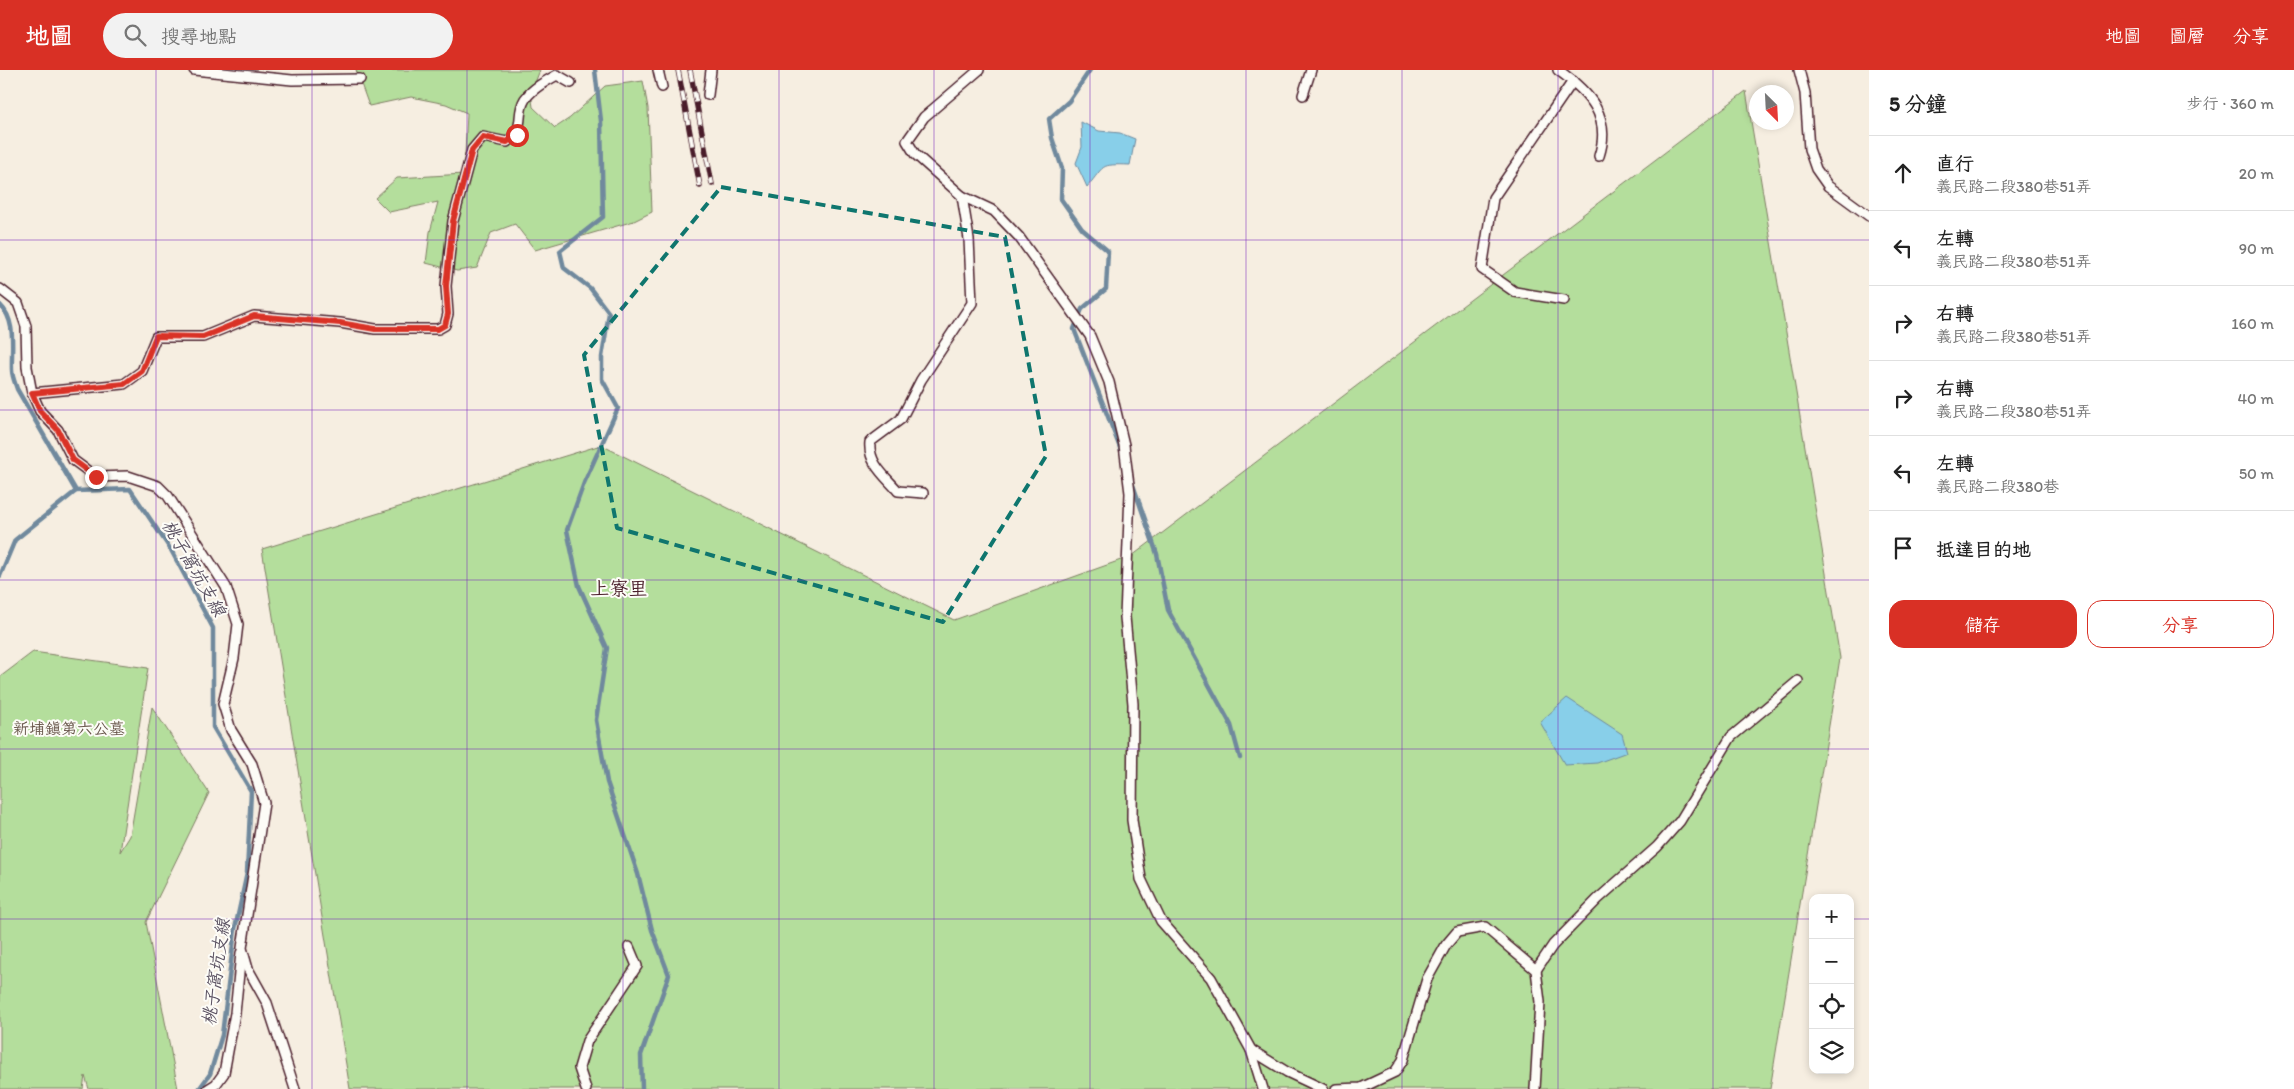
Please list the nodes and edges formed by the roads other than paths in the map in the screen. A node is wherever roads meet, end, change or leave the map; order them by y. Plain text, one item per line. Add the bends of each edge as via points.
1 (194, 70) edge
2 (658, 70) edge
3 (711, 70) edge
4 (979, 70) edge
5 (1310, 70) edge
6 (1558, 70) edge
7 (1799, 70) edge
8 (360, 79) dead end
9 (1573, 81) junction
10 (571, 83) dead end
11 (662, 87) dead end
12 (708, 95) dead end
13 (1303, 95) dead end
14 (1599, 156) dead end
15 (962, 196) junction
16 (1869, 216) edge
17 (0, 289) edge
18 (1564, 300) dead end
19 (32, 393) junction
20 (923, 493) dead end
21 (1798, 681) dead end
22 (629, 947) dead end
23 (242, 948) junction
24 (1536, 970) junction
25 (1251, 1050) junction
26 (208, 1089) edge
27 (295, 1089) edge
28 (586, 1089) edge
29 (1263, 1089) edge
30 (1323, 1089) edge
31 (1336, 1089) edge
32 (1535, 1089) edge

1 - 8 lane via 292,80
2 - 11 lane
3 - 12 lane
4 - 15 lane via 924,117 907,141 914,154
5 - 13 lane
6 - 9 lane
7 - 16 lane via 1805,93 1809,149 1816,170 1828,186
9 - 14 lane via 1600,113 1604,142
9 - 18 lane via 1493,198 1482,269 1515,292
10 - 19 lane via 557,75 542,83 525,100 517,135 507,142 483,137 472,150 453,221 445,325 438,329 375,329 254,316 203,337 156,336 142,371 124,384
15 - 20 lane via 972,303 921,380 901,419 870,442 872,462 898,490
15 - 25 lane via 994,211 1019,237 1090,336 1109,382 1124,446 1130,493 1125,618 1133,704 1132,820 1141,879 1161,921 1211,978
17 - 19 lane via 18,303 26,326 26,366
19 - 23 lane via 40,411 58,430 73,460 96,477 128,476 158,486 168,496 226,586 238,624 223,704 231,730 252,764 264,803
21 - 24 lane via 1731,737 1680,821 1657,847 1553,945
22 - 28 lane via 637,966 587,1041 579,1068
23 - 26 lane via 224,1073
23 - 27 lane via 248,969 267,1003
24 - 31 lane via 1484,927 1457,932 1427,979 1403,1060 1395,1072 1361,1088
24 - 32 lane via 1540,1002
25 - 29 lane
25 - 30 lane

